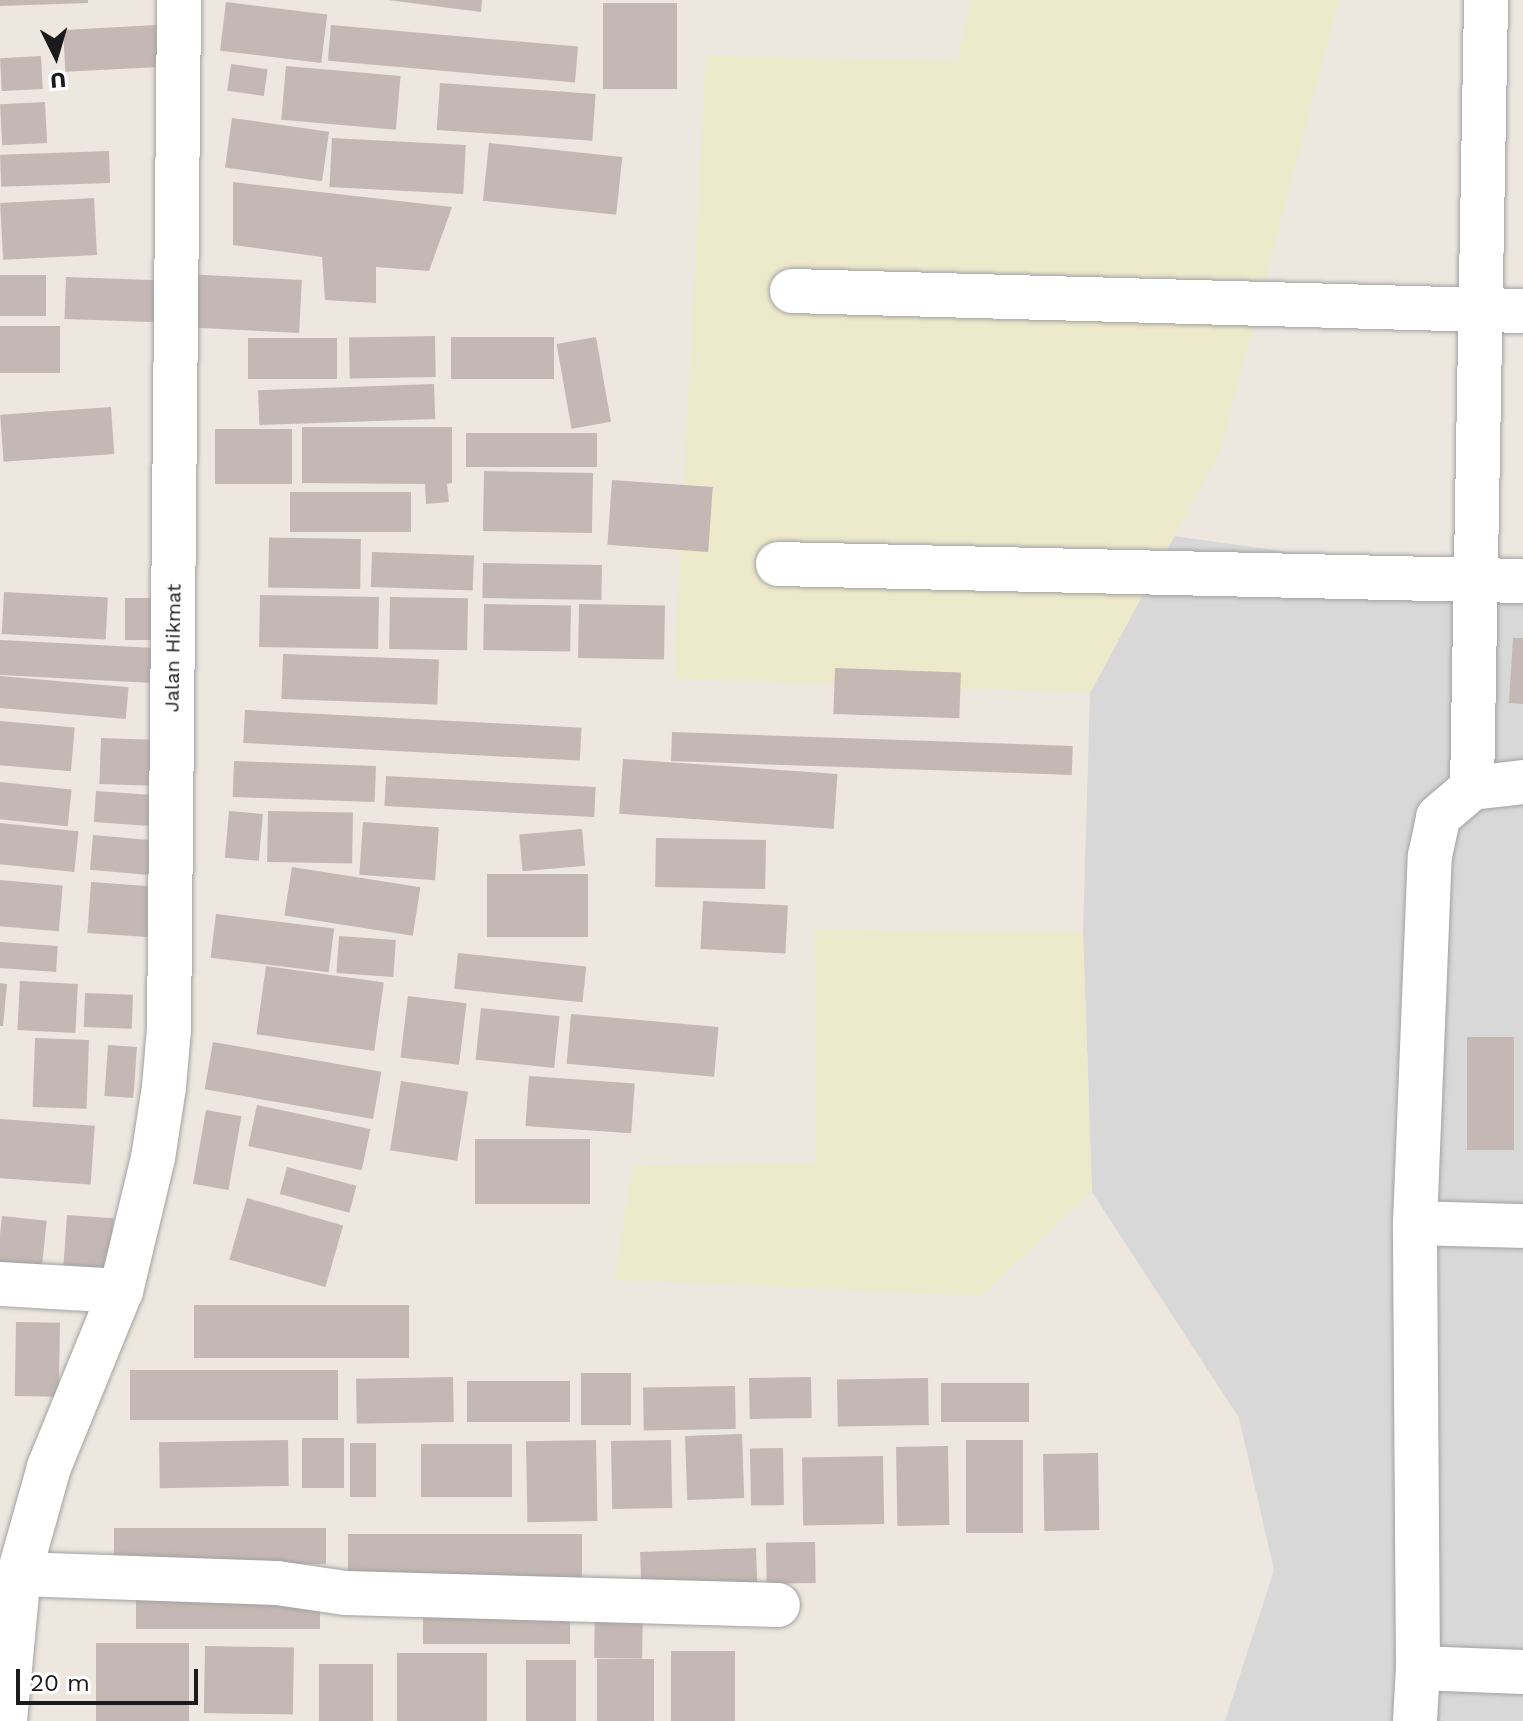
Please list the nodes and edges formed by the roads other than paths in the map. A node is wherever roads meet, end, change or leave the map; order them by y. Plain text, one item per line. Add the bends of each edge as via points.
1 (179, 0) edge
2 (1486, 0) edge
3 (792, 291) dead end
4 (1480, 310) junction
5 (1523, 311) edge
6 (778, 564) dead end
7 (1476, 581) junction
8 (1523, 581) edge
9 (1523, 782) edge
10 (1472, 788) junction
11 (1415, 1223) junction
12 (1523, 1226) edge
13 (0, 1284) edge
14 (121, 1291) junction
15 (19, 1574) junction
16 (778, 1605) dead end
17 (1418, 1668) junction
18 (1523, 1672) edge
19 (5, 1721) edge
20 (1415, 1721) edge

1 - 14 street, Jalan Hikmat via 169,1029 153,1158
2 - 4 street
3 - 4 street
4 - 5 street
4 - 7 street
6 - 7 street
7 - 8 street
7 - 10 street
9 - 10 street
10 - 11 street via 1438,817 1430,856
11 - 12 street
11 - 17 street
13 - 14 street
14 - 15 street, Jalan Hikmat via 49,1467
15 - 16 street via 277,1583 345,1593
15 - 19 street, Jalan Hikmat
17 - 18 street
17 - 20 street

